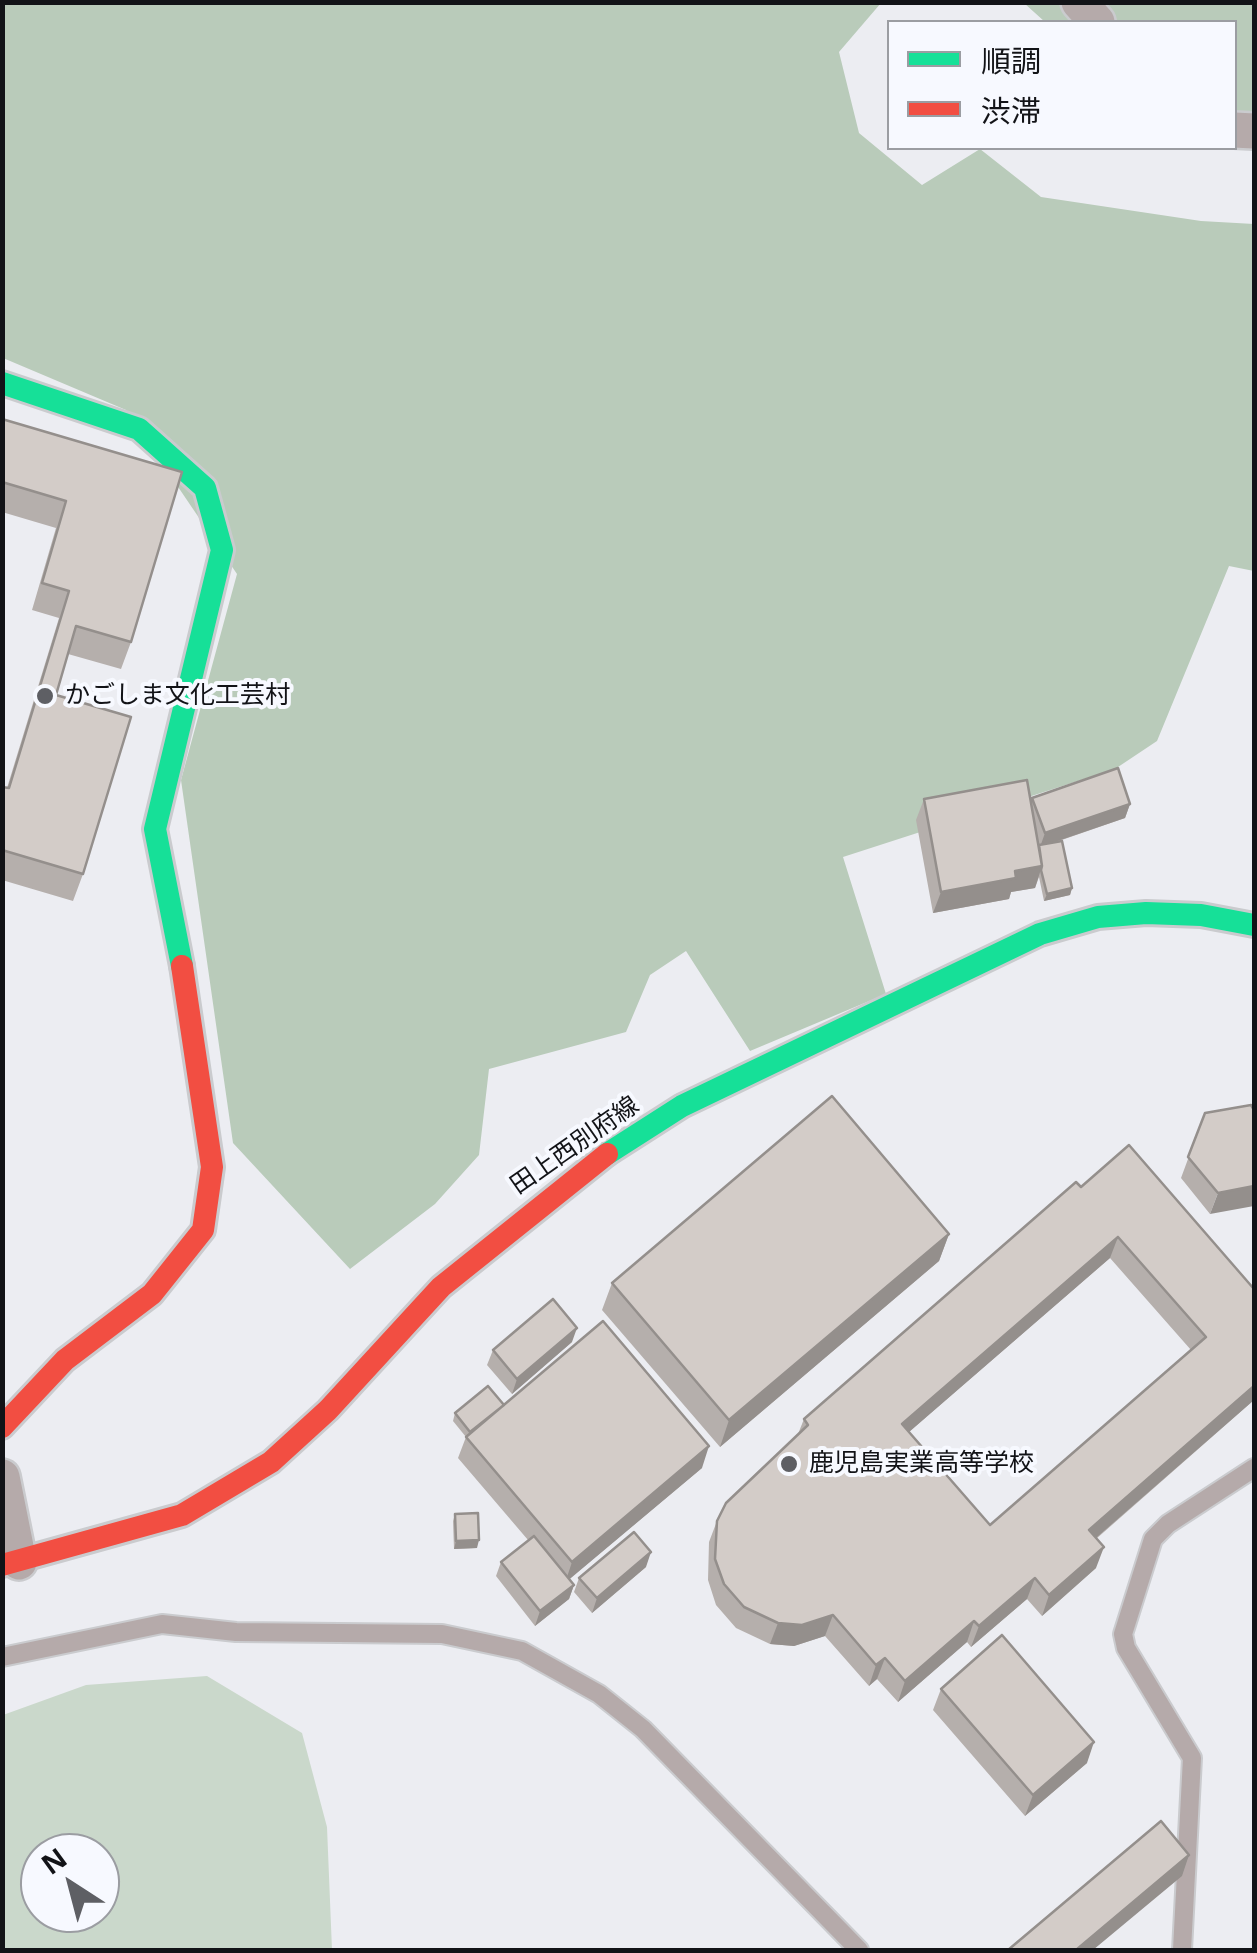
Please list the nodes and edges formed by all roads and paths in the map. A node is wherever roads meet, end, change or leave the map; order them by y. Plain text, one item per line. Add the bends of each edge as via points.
1 (2, 382) edge
2 (1254, 925) edge
3 (2, 1427) edge
4 (1254, 1468) edge
5 (2, 1477) edge
6 (11, 1564) edge
7 (2, 1657) edge
8 (859, 1950) edge
9 (1182, 1950) edge

1 - 3 street via 138,429 204,488 222,550 154,830 189,999 212,1168 203,1230 152,1294 64,1360
2 - 6 street, 田上西別府線 via 1146,912 1040,934 682,1106 589,1165 441,1287 328,1410 270,1462 182,1515
4 - 9 lane via 1153,1539 1123,1634 1192,1758
5 - 6 street
7 - 8 lane via 162,1624 236,1632 442,1634 522,1652 599,1694 643,1729

